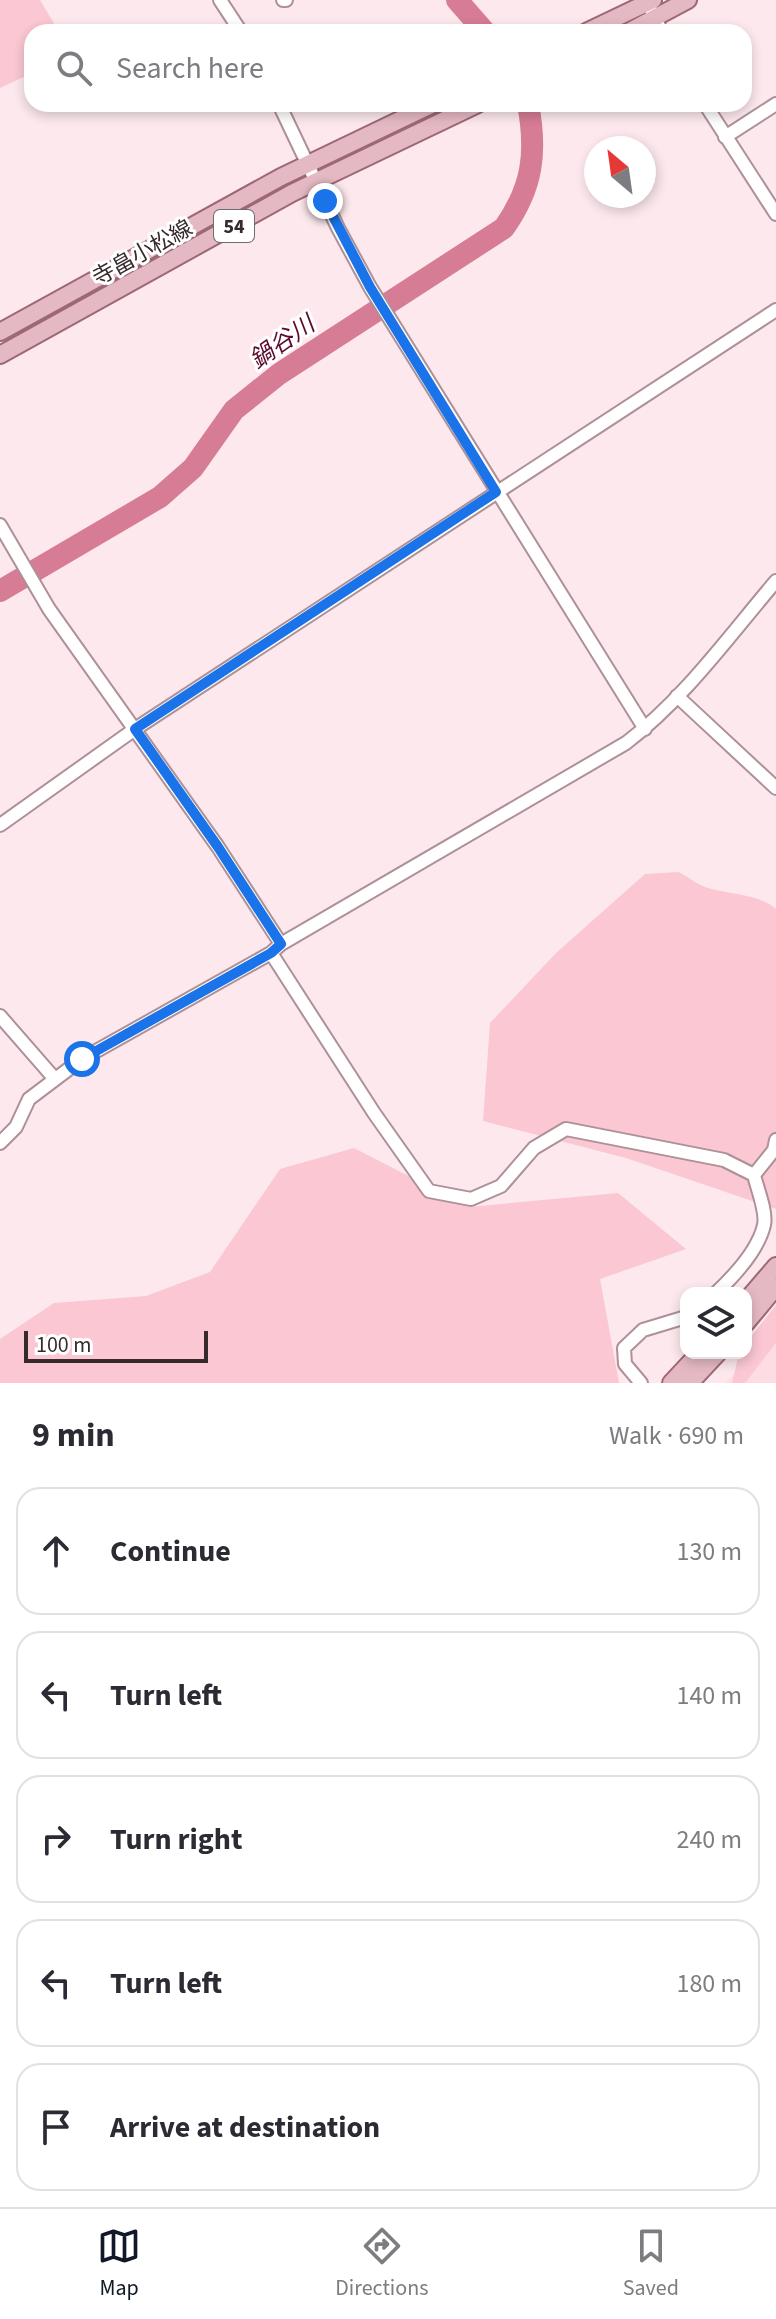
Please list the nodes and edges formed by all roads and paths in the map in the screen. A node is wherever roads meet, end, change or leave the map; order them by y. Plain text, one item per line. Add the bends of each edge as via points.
1 (220, 0) edge
2 (688, 0) edge
3 (650, 1) edge
4 (236, 24) edge
5 (603, 24) edge
6 (659, 24) edge
7 (660, 24) edge
8 (776, 104) edge
9 (283, 112) edge
10 (416, 112) edge
11 (461, 112) edge
12 (710, 112) edge
13 (725, 137) junction
14 (307, 164) junction
15 (316, 182) junction
16 (776, 214) edge
17 (776, 310) edge
18 (0, 332) edge
19 (0, 355) edge
20 (496, 492) junction
21 (0, 525) edge
22 (776, 581) edge
23 (677, 696) junction
24 (135, 729) junction
25 (645, 729) junction
26 (776, 788) edge
27 (0, 825) edge
28 (276, 948) junction
29 (0, 1016) edge
30 (54, 1078) junction
31 (776, 1140) edge
32 (0, 1143) edge
33 (754, 1175) junction
34 (776, 1266) edge
35 (722, 1287) edge
36 (776, 1287) edge
37 (752, 1294) edge
38 (752, 1316) edge
39 (680, 1319) edge
40 (693, 1359) edge
41 (712, 1359) edge
42 (641, 1383) edge
43 (671, 1383) edge
44 (690, 1383) edge

1 - 4 street
2 - 7 main road
3 - 5 main road
3 - 6 street
8 - 13 street
9 - 14 street
10 - 14 main road, 寺畠小松線 / 54
11 - 15 main road, 寺畠小松線 / 54
12 - 13 street
13 - 16 street
14 - 15 street
14 - 18 main road, 寺畠小松線 / 54
15 - 19 main road, 寺畠小松線 / 54
15 - 20 street via 370,287
17 - 20 street
20 - 24 street
20 - 25 street
21 - 24 street via 49,609
22 - 23 street
23 - 25 street
23 - 26 street
24 - 27 street
24 - 28 street via 218,847
25 - 28 street
28 - 30 street
28 - 33 street via 374,1113 429,1191 471,1199 491,1191 534,1148 566,1129 724,1160
29 - 30 street
30 - 32 street via 29,1099 16,1127
31 - 33 street
33 - 35 street via 765,1223 752,1251
34 - 37 main road
36 - 38 main road
39 - 42 street via 643,1330 624,1348 625,1364
40 - 43 main road
41 - 44 main road

